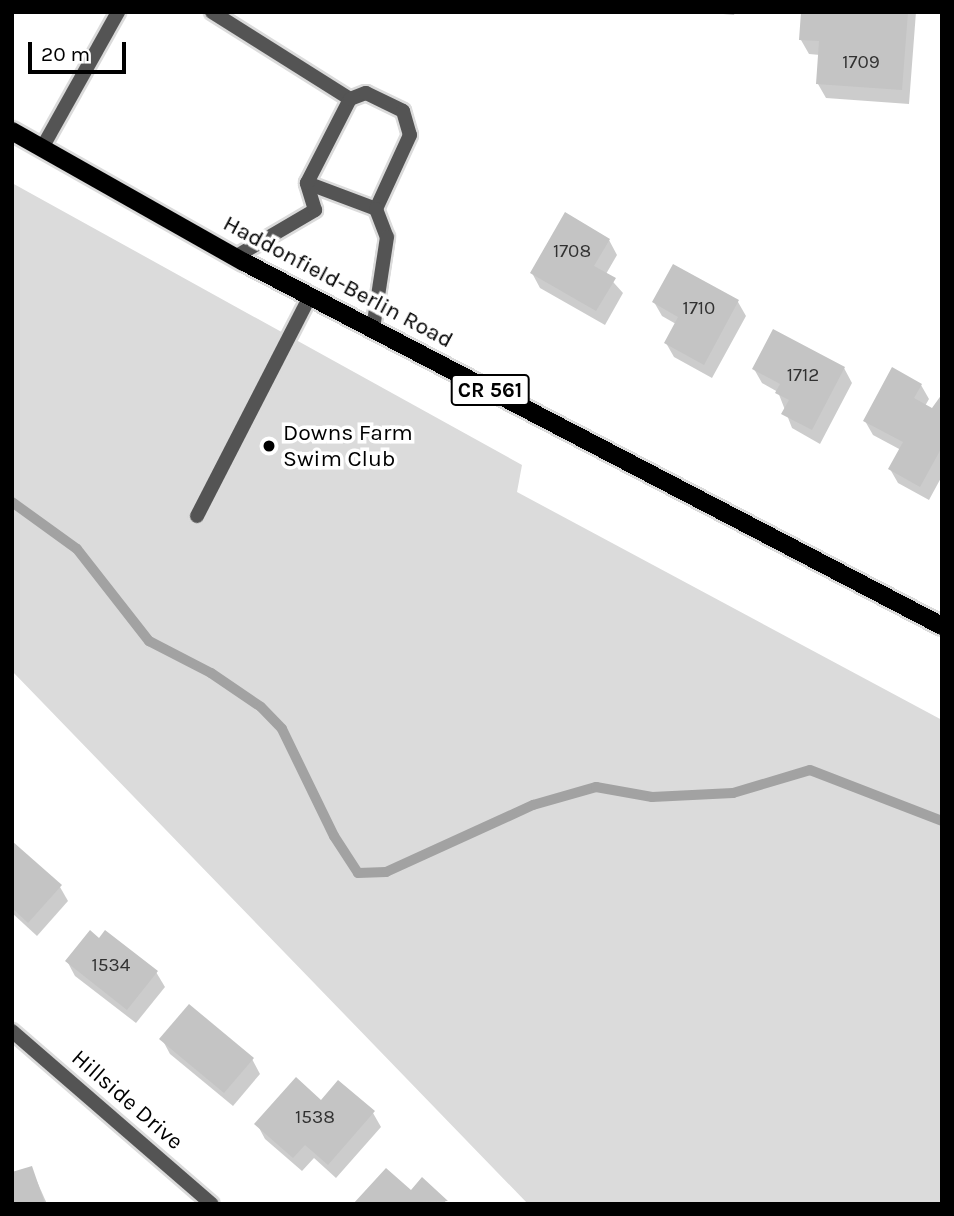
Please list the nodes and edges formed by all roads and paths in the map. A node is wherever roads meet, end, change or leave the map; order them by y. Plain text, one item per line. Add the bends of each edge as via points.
1 (118, 12) edge
2 (212, 12) edge
3 (350, 99) junction
4 (12, 131) edge
5 (42, 148) junction
6 (307, 183) junction
7 (376, 209) junction
8 (235, 257) junction
9 (310, 296) junction
10 (373, 329) junction
11 (197, 516) dead end
12 (942, 625) edge
13 (12, 1031) edge
14 (208, 1203) edge

1 - 5 street
2 - 3 street
3 - 6 street
3 - 7 street via 366,93 403,111 410,135
4 - 5 main road, Haddonfield-Berlin Road / CR 561
5 - 8 main road, Haddonfield-Berlin Road / CR 561
6 - 7 street
6 - 8 street via 315,210
7 - 10 street via 387,237
8 - 9 main road, Haddonfield-Berlin Road / CR 561
9 - 10 main road, Haddonfield-Berlin Road / CR 561
9 - 11 street
10 - 12 main road, Haddonfield-Berlin Road / CR 561
13 - 14 street, Hillside Drive

